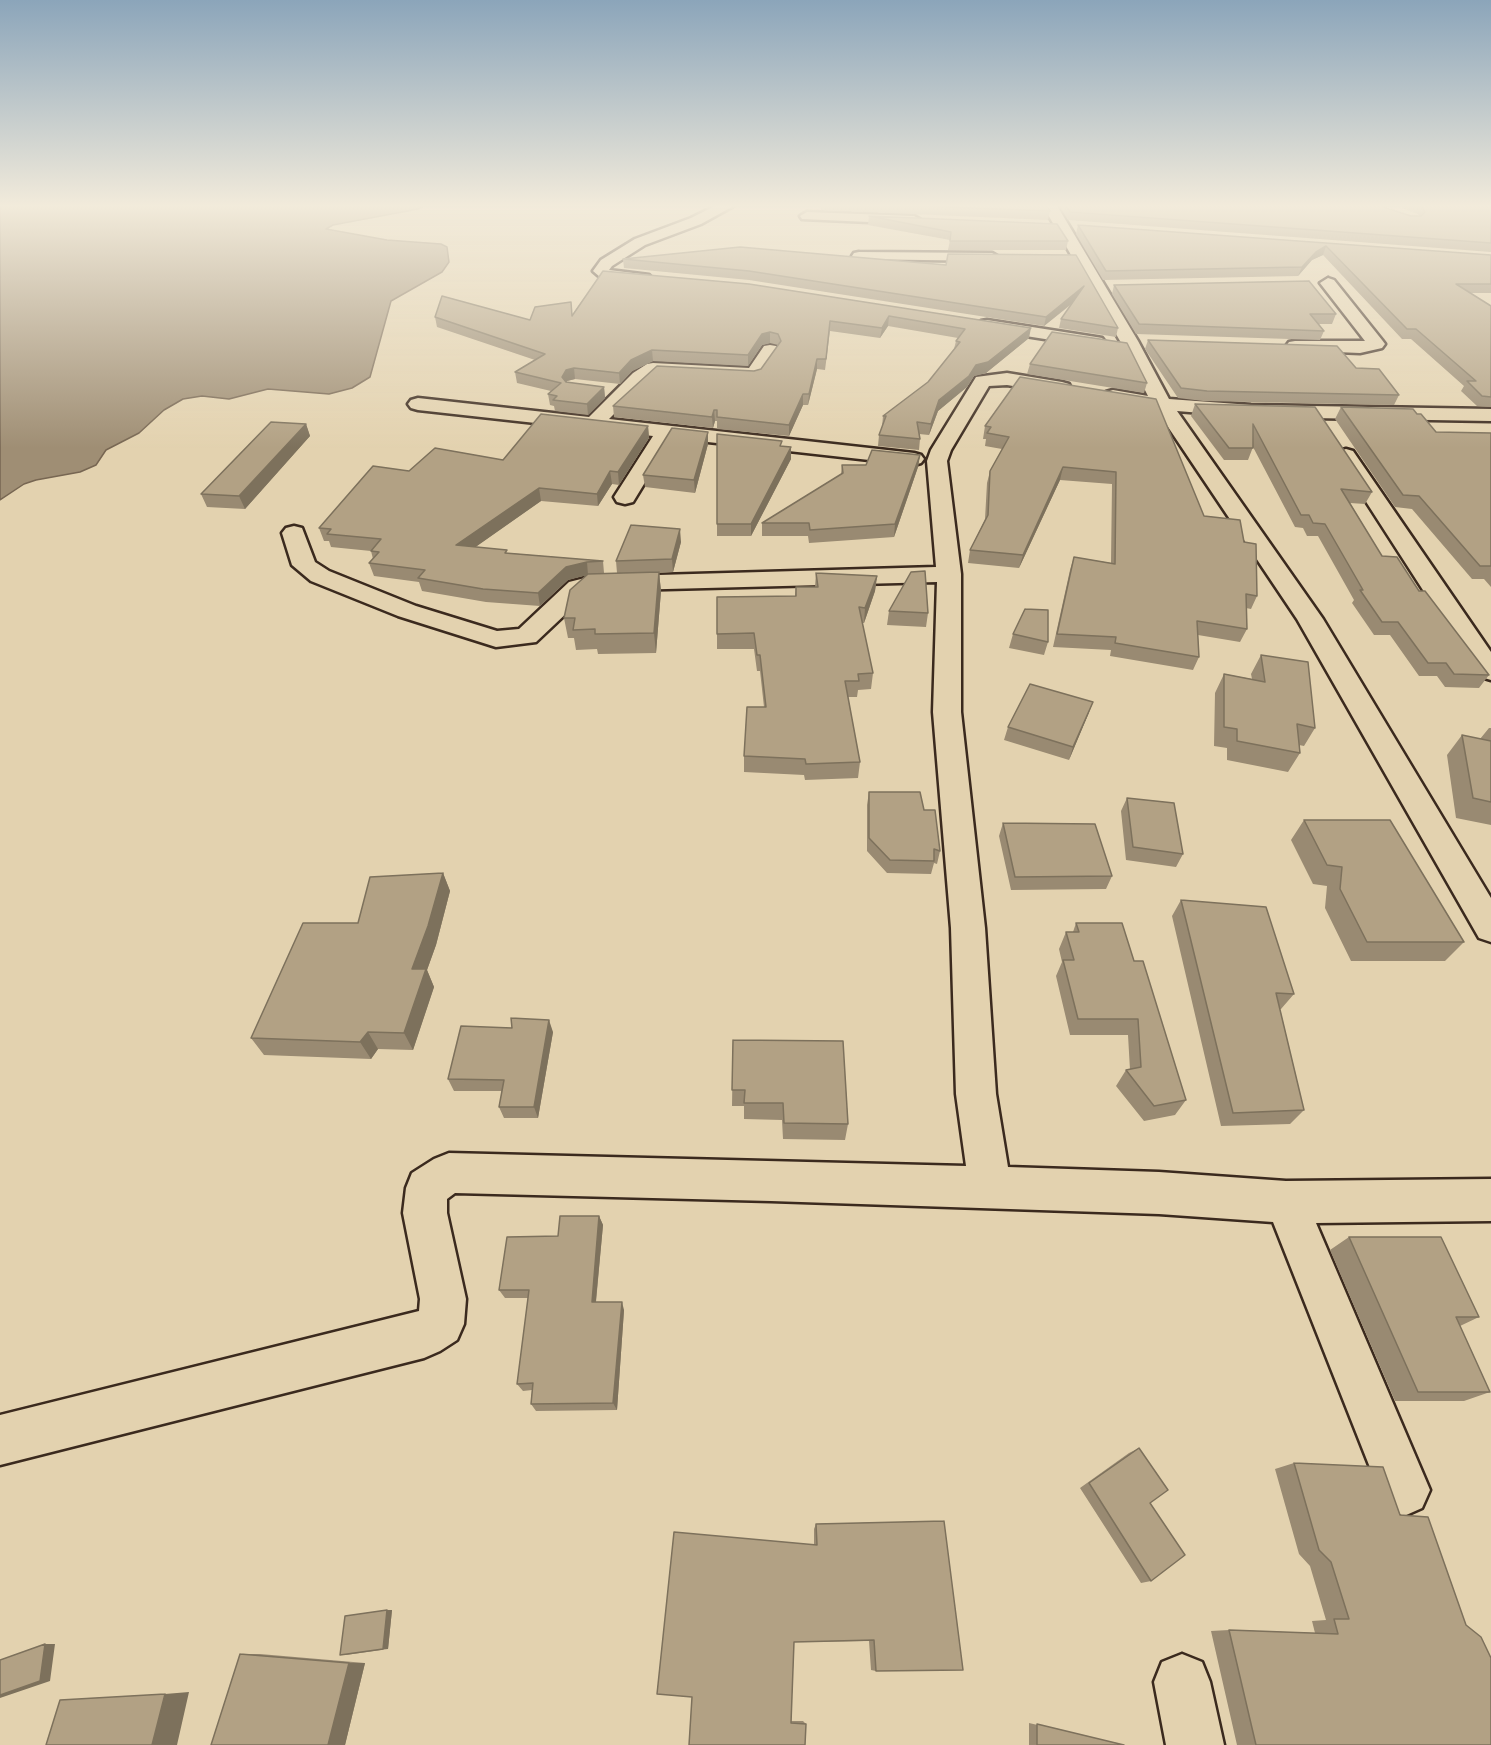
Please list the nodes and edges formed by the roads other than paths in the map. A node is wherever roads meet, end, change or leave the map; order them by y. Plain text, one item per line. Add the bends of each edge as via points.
1 (1108, 285) edge
2 (1325, 285) edge
3 (975, 323) edge
4 (1138, 343) junction
5 (1273, 346) edge
6 (770, 350) dead end
7 (606, 390) dead end
8 (626, 392) junction
9 (418, 404) dead end
10 (1162, 404) junction
11 (1318, 413) junction
12 (1491, 416) edge
13 (595, 422) junction
14 (667, 430) junction
15 (937, 461) junction
16 (625, 496) dead end
17 (294, 533) dead end
18 (949, 574) junction
19 (1491, 671) edge
20 (1491, 928) edge
21 (990, 1189) junction
22 (1491, 1200) edge
23 (1286, 1202) junction
24 (0, 1440) edge
25 (1404, 1490) dead end
26 (1182, 1682) dead end
27 (1195, 1745) edge

1 - 4 street
2 - 5 street via 1376,342 1375,346
3 - 4 street
4 - 10 street
6 - 8 street via 754,374 653,369
7 - 8 street
8 - 13 street
9 - 13 street
10 - 11 street
10 - 15 street via 1007,378 986,380
10 - 20 street via 1310,619
11 - 12 street
11 - 19 street
13 - 14 street
14 - 15 street
14 - 16 street
15 - 18 street
17 - 18 street via 304,565 320,576 407,611 496,639 527,636 578,587 589,584
18 - 21 street via 947,712 968,928 976,1094
21 - 23 street via 1159,1193
21 - 24 street via 449,1173 427,1188 425,1213 443,1299 441,1324 424,1335
22 - 23 street
23 - 25 street
26 - 27 street

